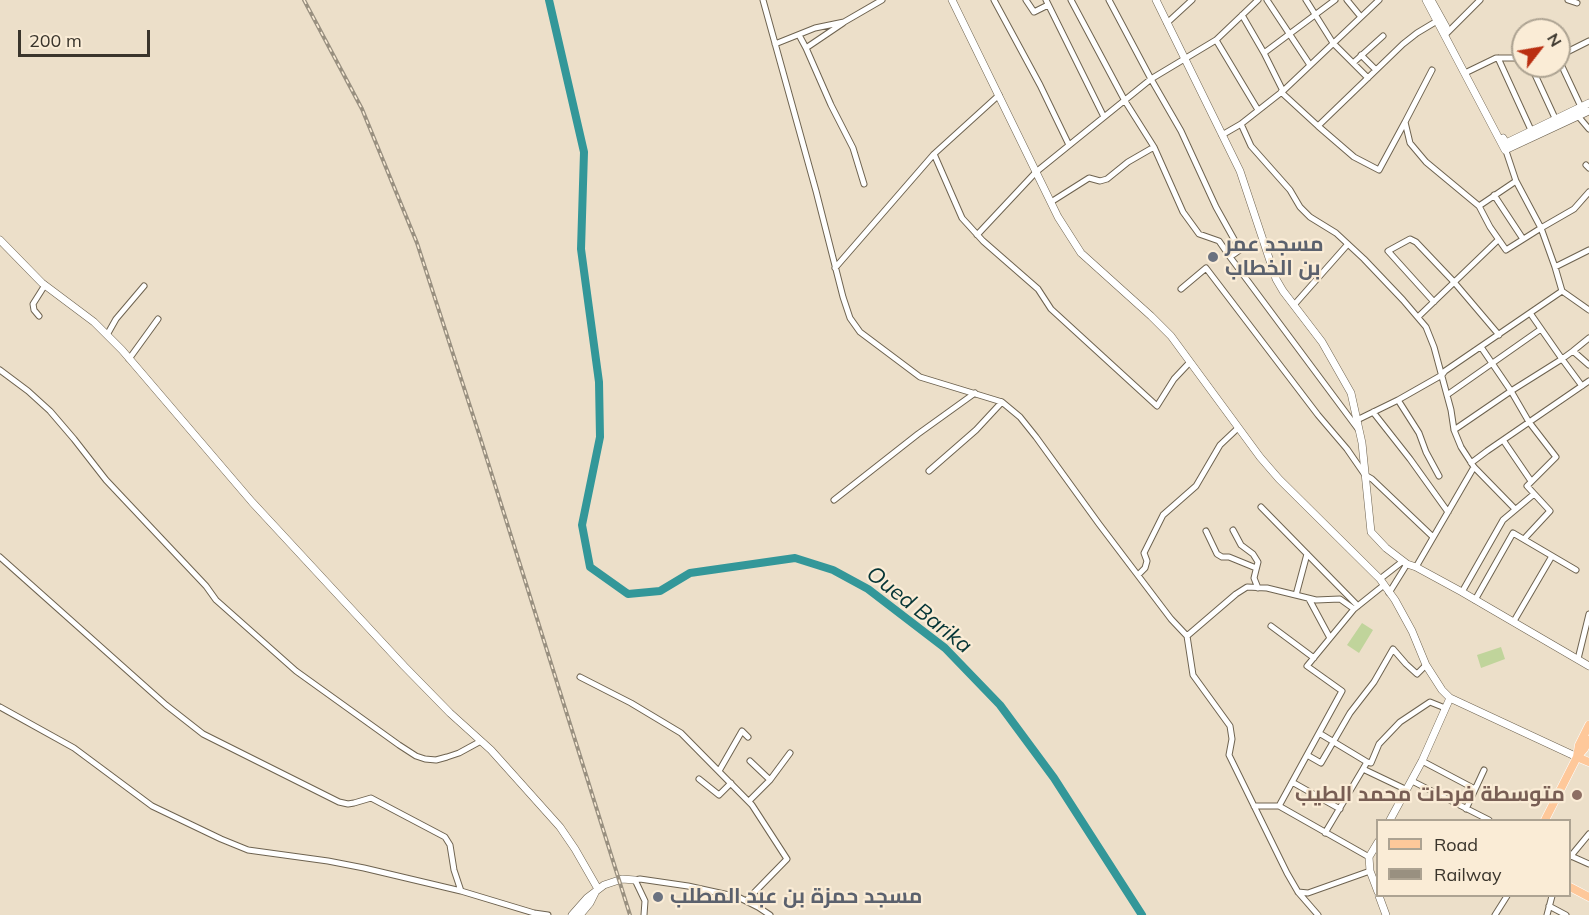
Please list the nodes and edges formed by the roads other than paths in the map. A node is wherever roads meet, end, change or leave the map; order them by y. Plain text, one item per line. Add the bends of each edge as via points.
1 (763, 0) edge
2 (882, 0) edge
3 (952, 0) edge
4 (994, 0) edge
5 (1026, 0) edge
6 (1071, 0) edge
7 (1109, 0) edge
8 (1156, 0) edge
9 (1192, 0) edge
10 (1258, 0) edge
11 (1267, 0) edge
12 (1306, 0) edge
13 (1335, 0) edge
14 (1347, 0) edge
15 (1379, 0) edge
16 (1426, 0) edge
17 (1431, 0) edge
18 (1480, 0) edge
19 (1568, 0) edge
20 (1047, 2) edge
21 (1577, 3) dead end
22 (1242, 15) junction
23 (1315, 15) junction
24 (1361, 17) junction
25 (1437, 21) junction
26 (844, 22) junction
27 (1167, 23) junction
28 (815, 28) junction
29 (1446, 33) junction
30 (1289, 34) junction
31 (799, 35) junction
32 (1383, 36) dead end
33 (820, 39) junction
34 (1216, 40) junction
35 (1589, 41) edge
36 (1333, 43) junction
37 (775, 44) junction
38 (806, 48) junction
39 (1571, 51) edge
40 (1264, 53) junction
41 (1361, 55) junction
42 (1511, 57) edge
43 (1184, 58) junction
44 (1498, 58) junction
45 (1353, 63) junction
46 (1310, 65) junction
47 (1376, 70) junction
48 (1432, 70) dead end
49 (1467, 72) junction
50 (1368, 78) junction
51 (1537, 78) edge
52 (1568, 78) edge
53 (1151, 79) junction
54 (1282, 91) junction
55 (999, 96) junction
56 (1125, 101) junction
57 (1589, 103) edge
58 (1258, 110) junction
59 (1583, 112) edge
60 (1104, 117) junction
61 (1555, 118) junction
62 (1405, 122) junction
63 (1241, 124) junction
64 (1318, 126) junction
65 (1589, 129) edge
66 (1531, 130) junction
67 (1222, 135) junction
68 (1069, 145) junction
69 (1154, 147) junction
70 (1505, 147) junction
71 (934, 154) junction
72 (1036, 172) junction
73 (1516, 182) junction
74 (864, 184) dead end
75 (1589, 192) edge
76 (1494, 195) junction
77 (1051, 202) junction
78 (1479, 206) junction
79 (1541, 228) junction
80 (977, 235) junction
81 (1523, 239) junction
82 (0, 240) edge
83 (1498, 240) junction
84 (1348, 244) junction
85 (1589, 250) edge
86 (1230, 257) junction
87 (1556, 267) junction
88 (835, 268) junction
89 (1454, 282) junction
90 (45, 285) junction
91 (144, 286) dead end
92 (1181, 289) dead end
93 (1562, 291) junction
94 (1434, 302) junction
95 (1294, 305) junction
96 (1589, 310) edge
97 (1530, 313) junction
98 (39, 316) dead end
99 (1418, 317) junction
100 (158, 319) dead end
101 (1541, 329) junction
102 (107, 335) junction
103 (1499, 335) junction
104 (1589, 338) edge
105 (1481, 347) junction
106 (1573, 351) junction
107 (129, 359) junction
108 (1562, 359) junction
109 (1190, 362) junction
110 (1492, 364) junction
111 (1589, 366) edge
112 (0, 370) edge
113 (1442, 375) junction
114 (1589, 381) edge
115 (1582, 386) junction
116 (1511, 391) junction
117 (975, 393) junction
118 (1447, 395) junction
119 (1398, 400) junction
120 (1002, 402) junction
121 (1373, 412) junction
122 (1357, 420) junction
123 (1529, 422) junction
124 (1238, 428) junction
125 (1359, 430) junction
126 (1454, 430) junction
127 (1503, 440) junction
128 (1473, 465) junction
129 (929, 471) dead end
130 (1365, 475) junction
131 (1439, 476) dead end
132 (1531, 481) junction
133 (1534, 494) junction
134 (834, 500) dead end
135 (1261, 507) dead end
136 (1515, 509) junction
137 (1448, 512) junction
138 (1233, 530) dead end
139 (1206, 531) dead end
140 (1433, 537) junction
141 (1524, 539) junction
142 (1307, 554) junction
143 (1552, 556) junction
144 (0, 557) edge
145 (1405, 563) junction
146 (1416, 567) junction
147 (1256, 568) junction
148 (1576, 570) dead end
149 (1138, 576) junction
150 (1382, 582) junction
151 (1258, 588) junction
152 (1389, 592) junction
153 (1462, 592) junction
154 (1296, 596) junction
155 (1309, 599) junction
156 (1475, 600) junction
157 (1356, 607) junction
158 (1589, 614) edge
159 (1514, 621) junction
160 (1271, 626) dead end
161 (1187, 636) junction
162 (1330, 638) junction
163 (1314, 658) junction
164 (1578, 659) junction
165 (1426, 665) junction
166 (1589, 666) edge
167 (580, 677) dead end
168 (1450, 698) junction
169 (0, 707) edge
170 (1445, 708) junction
171 (1589, 724) edge
172 (1319, 733) junction
173 (748, 737) dead end
174 (1589, 740) edge
175 (481, 741) junction
176 (1333, 742) junction
177 (790, 753) dead end
178 (1306, 755) junction
179 (1577, 757) junction
180 (750, 761) dead end
181 (1422, 761) junction
182 (1367, 762) junction
183 (1589, 762) edge
184 (1363, 769) junction
185 (1484, 770) dead end
186 (719, 771) junction
187 (699, 779) dead end
188 (770, 780) junction
189 (1412, 781) junction
190 (1292, 782) junction
191 (731, 783) junction
192 (1475, 789) junction
193 (1407, 790) junction
194 (749, 801) junction
195 (1254, 806) junction
196 (1279, 806) junction
197 (1340, 809) junction
198 (1466, 809) junction
199 (1391, 819) edge
200 (1487, 819) edge
201 (1546, 819) edge
202 (1325, 833) junction
203 (1588, 836) edge
204 (1376, 844) edge
205 (1571, 855) edge
206 (1571, 856) edge
207 (1369, 857) junction
208 (1589, 864) edge
209 (1370, 871) junction
210 (635, 880) junction
211 (1376, 888) edge
212 (1571, 888) edge
213 (597, 890) junction
214 (461, 891) junction
215 (1298, 892) junction
216 (1379, 897) edge
217 (1506, 897) edge
218 (1552, 897) edge
219 (1589, 897) edge
220 (746, 901) junction
221 (1549, 906) junction
222 (646, 913) edge
223 (1497, 913) edge
224 (548, 915) edge
225 (572, 915) edge
226 (580, 915) edge
227 (770, 915) edge
228 (1318, 915) edge
229 (1386, 915) edge
230 (1507, 915) edge
231 (1547, 915) edge
232 (1566, 915) edge

1 - 37 street
2 - 26 street
3 - 55 street
4 - 68 street
5 - 20 street via 1034,12
6 - 56 street
7 - 53 street
8 - 27 street
9 - 27 street
10 - 22 street
11 - 30 street
12 - 23 street
13 - 23 street
14 - 24 street
15 - 24 street
16 - 25 street
17 - 29 street
18 - 29 street
19 - 21 street
20 - 60 street
22 - 34 street
22 - 40 street
23 - 30 street
23 - 36 street
24 - 36 street
25 - 29 street
25 - 47 street via 1417,33
26 - 28 street
26 - 33 street
27 - 43 street
28 - 31 street
28 - 33 street
29 - 49 street
30 - 40 street
30 - 46 street
31 - 37 street
31 - 38 street
32 - 41 street
33 - 38 street
34 - 43 street
34 - 58 street
35 - 39 street
36 - 45 street
36 - 46 street
37 - 88 street
38 - 74 street via 853,148
40 - 54 street
41 - 45 street
41 - 47 street
42 - 44 street
43 - 53 street
43 - 67 street
44 - 49 street
44 - 66 street
45 - 50 street
46 - 54 street
47 - 50 street
48 - 62 street
49 - 70 street
50 - 64 street
51 - 61 street
52 - 59 street
53 - 56 street
53 - 86 street via 1240,250
54 - 58 street
54 - 64 street
55 - 71 street
55 - 72 street
56 - 60 street
56 - 69 street
57 - 59 street
58 - 63 street
59 - 61 street
59 - 65 street
59 - 70 street
60 - 68 street
61 - 66 street
62 - 64 street via 1379,170 1354,157
62 - 78 street via 1410,143 1426,162
63 - 67 street
63 - 84 street via 1251,146 1300,207
66 - 70 street
67 - 95 street via 1240,171 1276,279
68 - 72 street
69 - 77 street via 1107,179 1089,178
69 - 86 street via 1183,212 1199,234 1219,241
70 - 73 street
71 - 80 street via 962,218
71 - 88 street
72 - 77 street
72 - 80 street
73 - 76 street
73 - 79 street
75 - 79 street via 1574,209
76 - 78 street
76 - 81 street
77 - 109 street via 1081,254 1151,316
78 - 83 street
79 - 81 street
79 - 87 street
80 - 109 street via 1157,406 1174,378
81 - 83 street via 1506,250
82 - 90 street
83 - 89 street
84 - 95 street
84 - 99 street
85 - 87 street
86 - 125 street
87 - 93 street
88 - 117 street via 850,318 860,332 920,376
89 - 94 street
89 - 94 street via 1413,240 1388,251
89 - 103 street
90 - 98 street via 33,304
90 - 102 street
91 - 102 street
92 - 130 street via 1206,268
93 - 96 street
93 - 97 street
94 - 99 street
95 - 122 street via 1322,342 1351,393
97 - 101 street
97 - 103 street
99 - 113 street via 1426,327
100 - 107 street
101 - 108 street
101 - 110 street
102 - 107 street
103 - 105 street
104 - 106 street
105 - 110 street
105 - 113 street
106 - 108 street
106 - 111 street
107 - 175 street via 252,502 404,666
108 - 115 street
108 - 116 street
109 - 124 street
110 - 116 street
110 - 118 street
112 - 175 street via 50,411 106,480 216,600 297,671 416,756 436,760
113 - 118 street
113 - 119 street
114 - 115 street
115 - 123 street
116 - 123 street
116 - 126 street
117 - 120 street
117 - 134 street
118 - 126 street
119 - 121 street
119 - 131 street
120 - 129 street
120 - 149 street via 1036,437
121 - 122 street
121 - 137 street
122 - 125 street
123 - 127 street
123 - 132 street via 1556,457
124 - 149 street via 1220,445 1196,486 1163,516 1144,554 1145,568
124 - 150 street via 1279,478
125 - 130 street
126 - 128 street
127 - 128 street
127 - 132 street
128 - 136 street
128 - 137 street
130 - 140 street
130 - 145 street via 1371,532
132 - 133 street via 1527,486
133 - 136 street
133 - 141 street via 1550,511
135 - 142 street
136 - 153 street via 1503,520
137 - 140 street
138 - 147 street via 1258,562
139 - 147 street via 1217,554
140 - 146 street
141 - 143 street
141 - 156 street via 1513,533
142 - 154 street
142 - 157 street
143 - 148 street
143 - 159 street
144 - 214 street via 202,734 339,802 354,804 371,798 445,837
145 - 146 street
145 - 150 street
145 - 152 street
146 - 153 street
147 - 151 street
149 - 161 street
150 - 152 street
150 - 157 street
151 - 154 street
151 - 161 street via 1246,587
152 - 165 street
153 - 156 street
154 - 155 street
155 - 157 street via 1340,600
155 - 162 street
156 - 159 street
157 - 162 street
158 - 164 street
159 - 164 street
160 - 163 street
161 - 195 street via 1194,675 1230,726 1229,755
162 - 163 street
163 - 172 street via 1307,666 1342,691
164 - 166 street
165 - 168 street
165 - 176 street via 1417,674 1393,649
167 - 186 street via 681,733
168 - 170 street
168 - 179 street
169 - 214 street via 74,748 152,806 248,850 328,861
170 - 181 street
170 - 182 street via 1430,702 1400,722 1379,744 1371,763
171 - 179 main road
172 - 176 street
172 - 178 street
173 - 186 street via 742,731
174 - 179 main road
175 - 213 street via 560,827
176 - 178 street via 1321,763
176 - 182 street
177 - 188 street
178 - 190 street
179 - 183 main road
179 - 201 main road
180 - 188 street
181 - 189 street
181 - 192 street
182 - 184 street
184 - 193 street
184 - 197 street
185 - 192 street
186 - 191 street
187 - 191 street via 719,795
188 - 194 street
189 - 193 street
189 - 198 street
190 - 196 street
190 - 197 street
191 - 194 street
192 - 198 street
193 - 199 street
194 - 220 street via 787,859
195 - 196 street
195 - 215 street
196 - 202 street
197 - 202 street
198 - 200 street
202 - 207 street
203 - 205 street
204 - 207 street
206 - 208 street
207 - 209 street
209 - 211 street
209 - 215 street via 1308,894
210 - 213 street via 616,881
210 - 220 street via 688,886
210 - 222 street
212 - 219 main road
213 - 225 street
213 - 226 street
214 - 224 street
215 - 228 street
216 - 229 street
217 - 223 street
218 - 221 street
220 - 227 street
221 - 231 street
221 - 232 street
223 - 230 street

